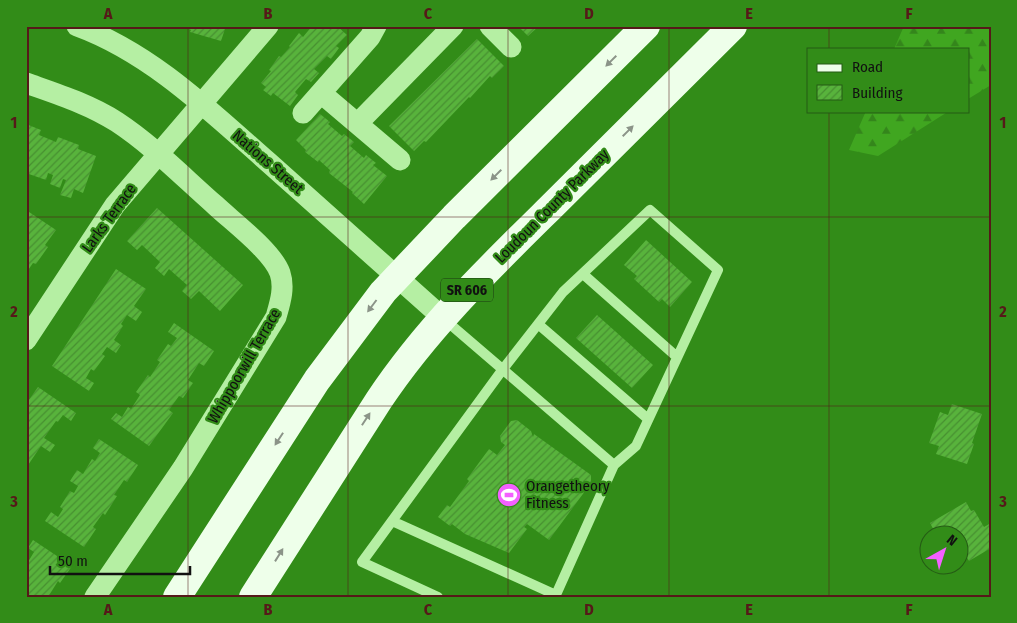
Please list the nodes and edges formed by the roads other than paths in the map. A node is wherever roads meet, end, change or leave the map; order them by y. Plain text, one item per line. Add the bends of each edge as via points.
1 (78, 26) edge
2 (268, 26) edge
3 (376, 26) edge
4 (453, 26) edge
5 (490, 26) edge
6 (646, 26) edge
7 (733, 26) edge
8 (511, 47) dead end
9 (26, 83) edge
10 (320, 93) junction
11 (202, 104) junction
12 (303, 113) dead end
13 (358, 124) junction
14 (158, 155) junction
15 (400, 160) dead end
16 (582, 274) junction
17 (397, 277) junction
18 (443, 318) junction
19 (538, 324) junction
20 (26, 340) edge
21 (678, 357) junction
22 (503, 370) junction
23 (648, 419) junction
24 (614, 465) junction
25 (392, 521) junction
26 (556, 596) edge
27 (95, 597) edge
28 (177, 597) edge
29 (253, 597) edge
30 (438, 597) edge

1 - 11 street, Nations Street via 141,60
2 - 11 street, Larks Terrace
3 - 10 street
4 - 13 street
5 - 8 street
6 -> 17 main road
18 -> 7 main road, Loudoun County Parkway / SR 606 via 473,284
9 - 14 street, Whippoorwill Terrace via 82,103 116,122
10 - 12 street
10 - 13 street
11 - 14 street, Larks Terrace
11 - 17 street, Nations Street
13 - 15 street
14 - 20 street, Larks Terrace via 115,205
14 - 27 street, Whippoorwill Terrace via 267,253 280,272 282,299 276,317 182,468
16 - 19 lane
16 - 21 lane
16 - 21 lane via 650,210 718,270
17 - 18 street, Nations Street
17 -> 28 main road via 317,380
18 - 22 lane
29 -> 18 main road, Loudoun County Parkway / SR 606 via 388,386
19 - 22 lane
19 - 23 lane
21 - 23 lane
22 - 24 lane
22 - 25 lane
23 - 24 lane via 636,446
24 - 26 lane
25 - 26 lane
25 - 30 lane via 362,562

